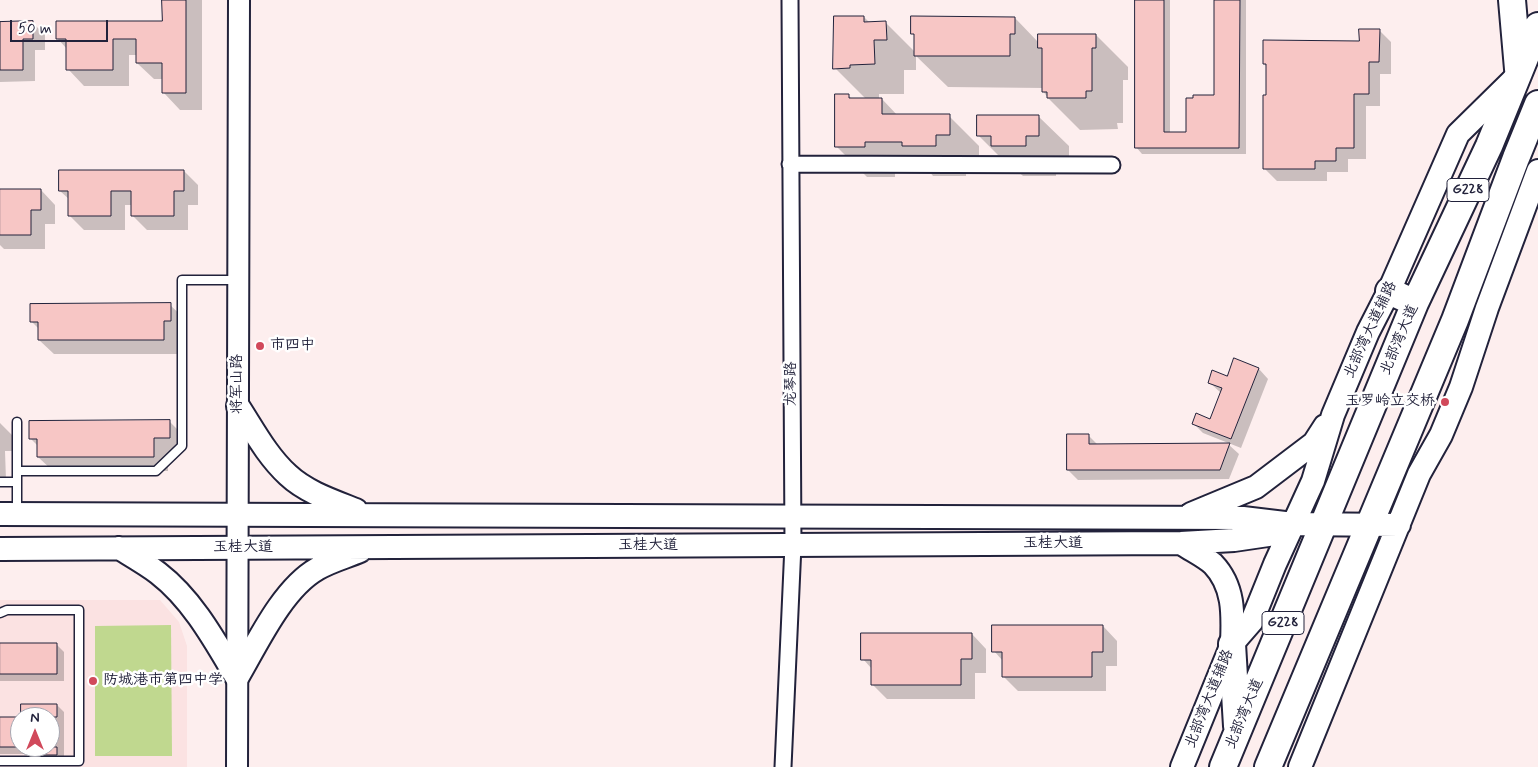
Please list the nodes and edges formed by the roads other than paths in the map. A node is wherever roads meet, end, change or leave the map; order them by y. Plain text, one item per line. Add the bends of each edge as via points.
1 (239, 0) edge
2 (790, 0) edge
3 (1512, 0) edge
4 (1538, 26) edge
5 (1518, 75) junction
6 (1538, 104) edge
7 (790, 164) junction
8 (1112, 165) dead end
9 (1538, 171) edge
10 (238, 280) junction
11 (1389, 292) junction
12 (1415, 303) junction
13 (238, 406) junction
14 (1332, 415) junction
15 (18, 422) dead end
16 (18, 471) junction
17 (0, 482) edge
18 (17, 482) junction
19 (9, 514) edge
20 (238, 515) junction
21 (368, 515) junction
22 (793, 516) junction
23 (1181, 518) junction
24 (1293, 524) junction
25 (1323, 524) junction
26 (1370, 525) junction
27 (1399, 525) junction
28 (1180, 543) junction
29 (793, 545) junction
30 (370, 547) junction
31 (119, 548) junction
32 (238, 548) junction
33 (0, 549) edge
34 (0, 613) edge
35 (1232, 644) junction
36 (237, 678) junction
37 (1237, 733) junction
38 (0, 762) edge
39 (237, 767) edge
40 (783, 767) edge
41 (1182, 767) edge
42 (1223, 767) edge
43 (1268, 767) edge
44 (1300, 767) edge

1 - 10 street, 将军山路
2 - 7 street, 龙琴路
3 - 5 highway
4 - 5 highway, 北部湾大道 / G228
5 - 11 main road, 北部湾大道辅路 via 1458,134
5 - 12 highway, 北部湾大道 / G228 via 1489,146
6 - 26 highway, G228 via 1455,320
7 - 8 street
7 - 22 street, 龙琴路
9 - 27 main road via 1461,387 1442,435 1419,474
10 - 13 street, 将军山路
10 - 16 lane via 182,280 182,446 156,471
11 - 12 highway
11 - 14 main road, 北部湾大道辅路
12 - 25 highway, 北部湾大道 / G228
13 - 20 street, 将军山路
13 - 21 main road via 288,475 320,496
14 - 23 main road via 1314,443 1256,487
14 - 24 main road, 北部湾大道辅路 via 1313,480
15 - 16 lane
16 - 18 lane
17 - 18 lane
18 - 19 lane
19 - 20 main road, 玉桂大道
20 - 21 main road, 玉桂大道
20 - 32 street, 将军山路
21 - 22 main road, 玉桂大道
22 - 23 main road, 玉桂大道
22 - 29 street, 龙琴路
23 - 24 main road, 玉桂大道 via 1243,518
23 - 28 main road
24 - 25 main road, 玉桂大道
24 - 28 main road, 玉桂大道 via 1268,536
24 - 35 main road, 北部湾大道辅路 via 1252,622
25 - 26 main road, 玉桂大道
25 - 37 highway, 北部湾大道 / G228
26 - 27 main road, 玉桂大道
26 - 43 highway, G228
27 - 44 main road
28 - 29 main road, 玉桂大道
28 - 35 main road via 1213,564 1228,587
29 - 30 main road, 玉桂大道
29 - 40 street, 龙琴路
30 - 32 main road, 玉桂大道
30 - 36 main road via 316,569 288,594
31 - 32 main road, 玉桂大道
31 - 33 main road, 玉桂大道
31 - 36 main road via 159,573 182,596 201,618
32 - 36 street, 将军山路
34 - 38 lane via 7,610 79,610 79,762
35 - 37 highway
35 - 41 main road, 北部湾大道辅路
36 - 39 street, 将军山路
37 - 42 highway, 北部湾大道 / G228

